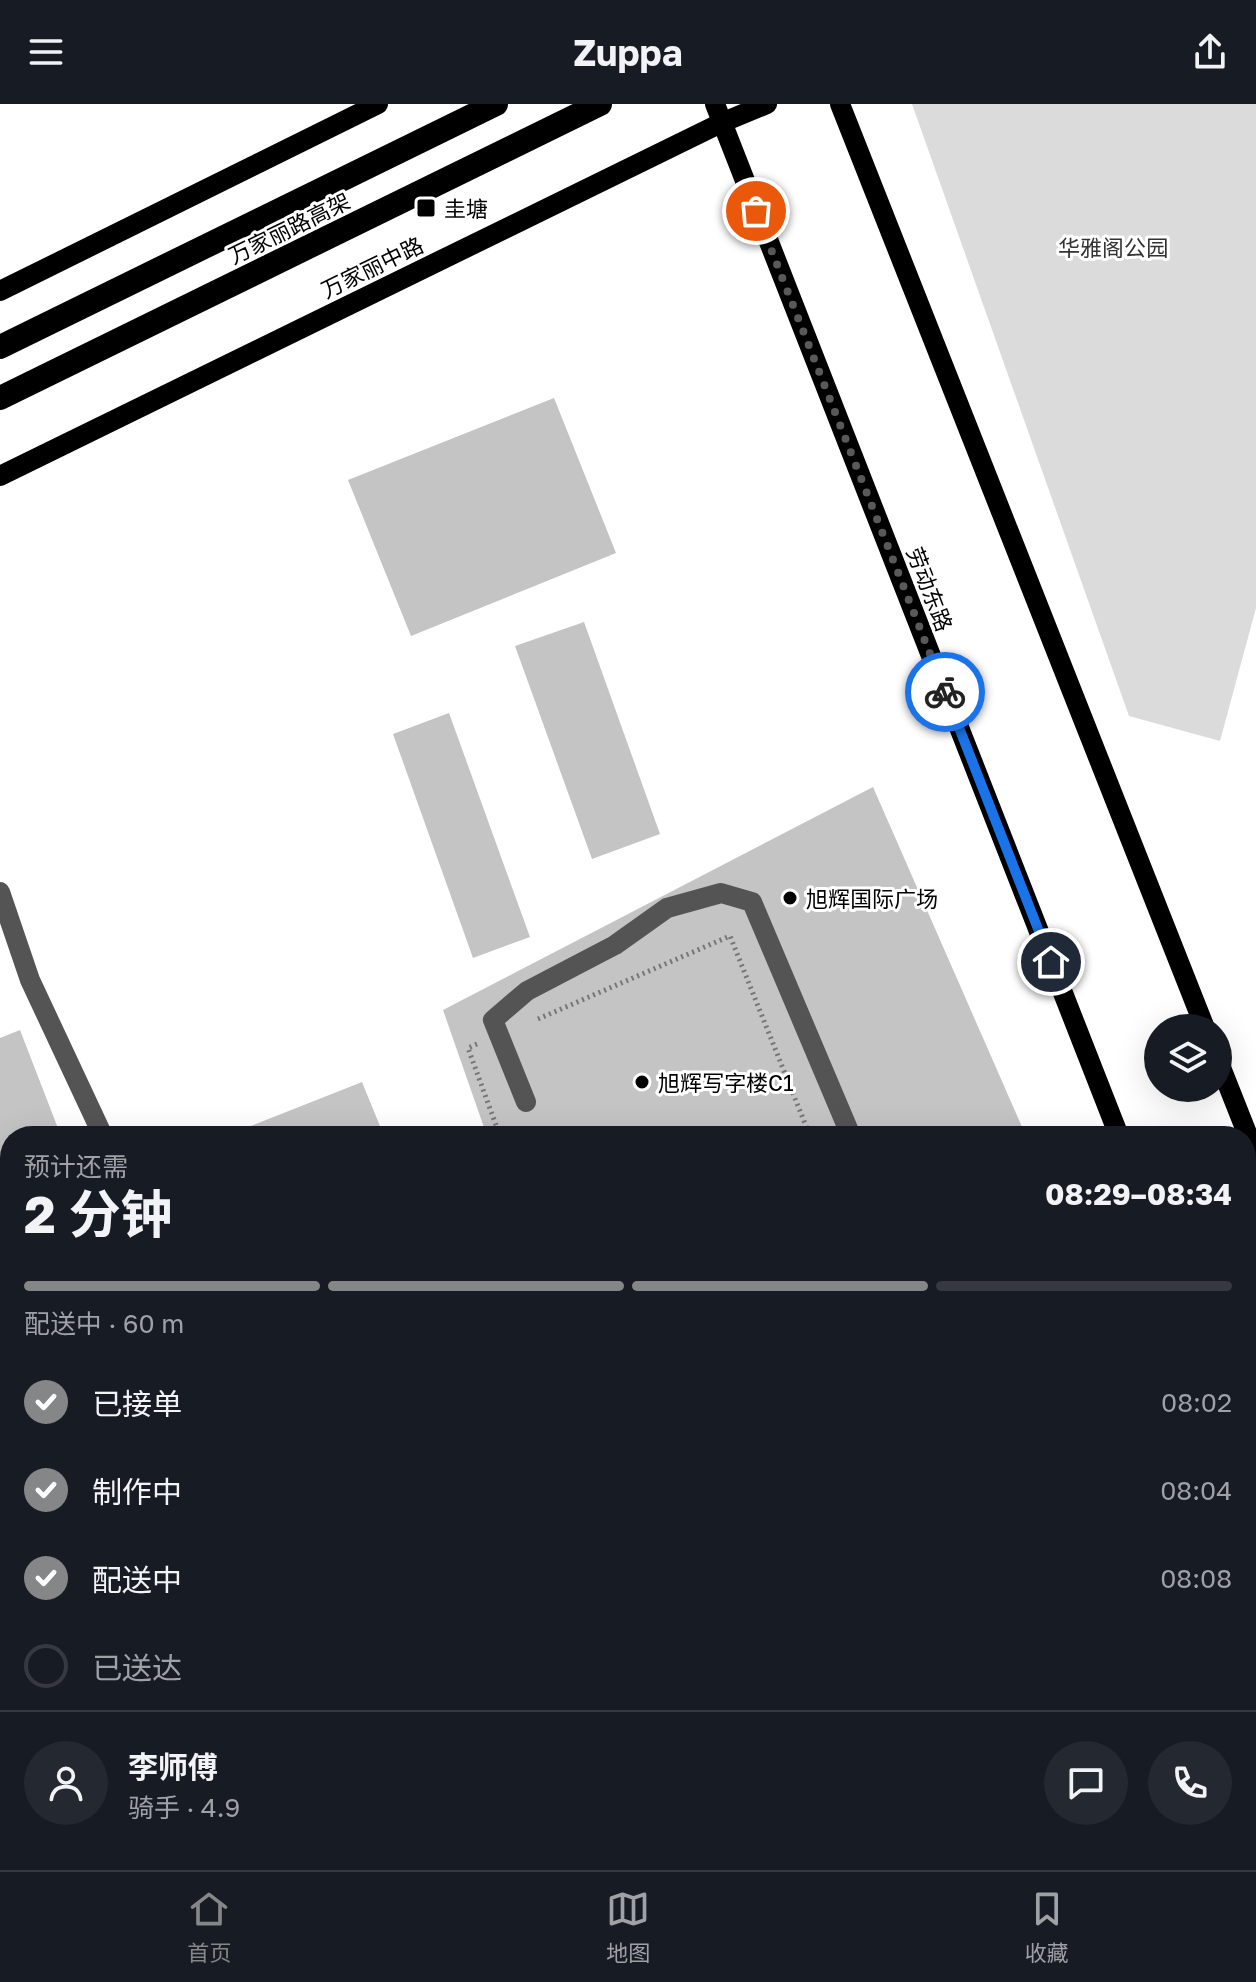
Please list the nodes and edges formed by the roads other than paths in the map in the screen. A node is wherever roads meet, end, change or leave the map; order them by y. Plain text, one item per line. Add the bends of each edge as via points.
1 (378, 104) edge
2 (496, 104) edge
3 (600, 104) edge
4 (767, 104) edge
5 (840, 104) edge
6 (718, 113) edge
7 (0, 291) edge
8 (0, 347) edge
9 (0, 398) edge
10 (0, 476) edge
11 (0, 892) edge
12 (1199, 1014) edge
13 (1232, 1095) edge
14 (526, 1102) dead end
15 (98, 1126) edge
16 (847, 1126) edge
17 (1115, 1126) edge
18 (1244, 1126) edge

1 - 7 main road
2 - 8 highway, 万家丽路高架
3 - 9 highway, 万家丽路高架
4 - 6 main road, 万家丽中路
5 - 12 main road
6 - 10 main road, 万家丽中路
6 - 17 main road, 劳动东路
11 - 15 lane via 30,980
13 - 18 main road
14 - 16 lane via 493,1020 527,991 615,945 667,908 721,893 752,902

